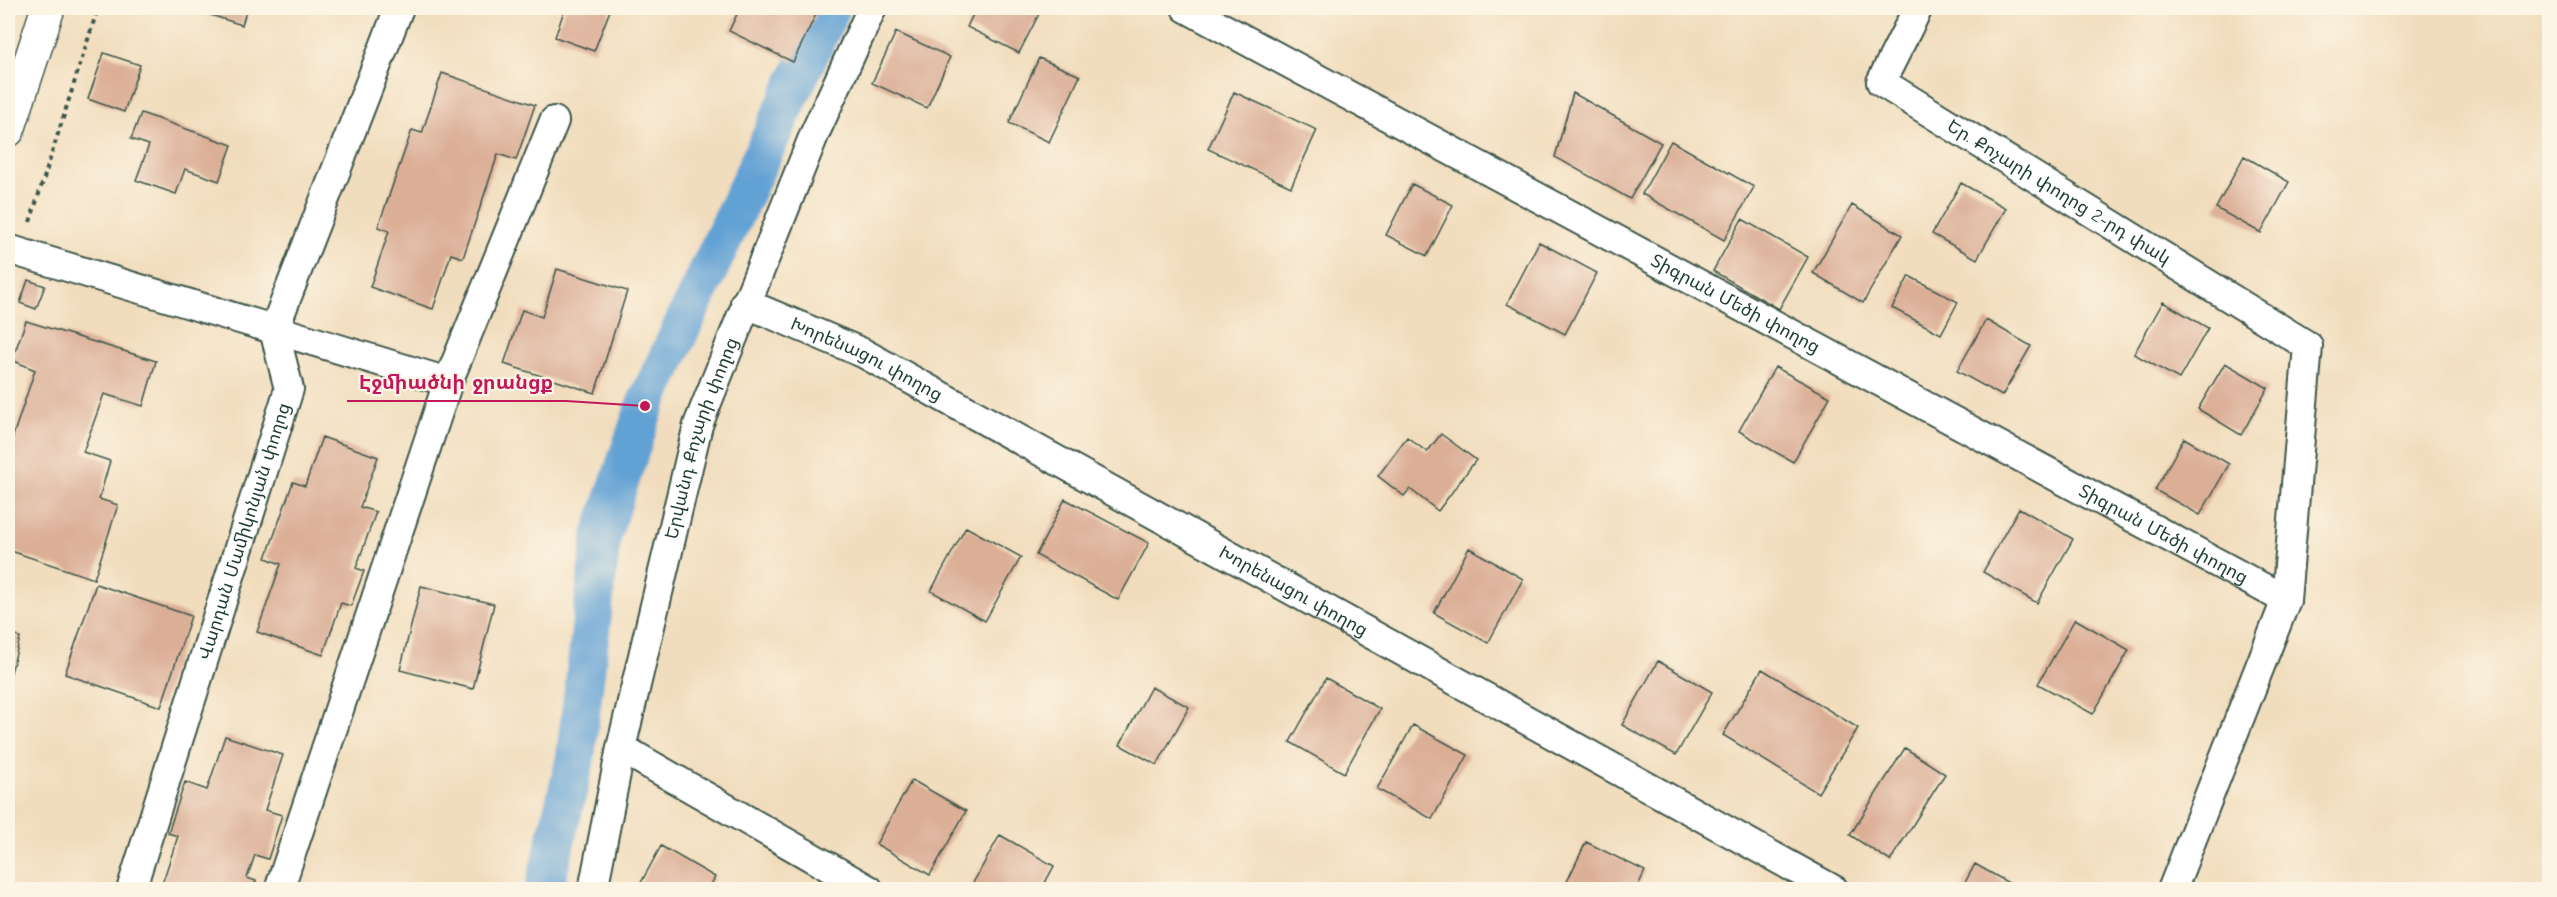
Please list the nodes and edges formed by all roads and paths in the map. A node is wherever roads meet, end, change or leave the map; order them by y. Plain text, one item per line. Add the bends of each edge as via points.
1 (48, 8) edge
2 (98, 8) edge
3 (399, 8) edge
4 (872, 8) edge
5 (1186, 8) edge
6 (1918, 8) edge
7 (554, 121) dead end
8 (8, 130) edge
9 (28, 228) dead end
10 (8, 249) edge
11 (745, 303) junction
12 (274, 330) junction
13 (448, 382) junction
14 (2286, 600) junction
15 (621, 748) junction
16 (131, 890) edge
17 (279, 890) edge
18 (593, 890) edge
19 (869, 890) edge
20 (1834, 890) edge
21 (2172, 890) edge

1 - 8 highway
2 - 9 path
3 - 12 street
4 - 11 street, Երվանդ Քոչարի փողոց via 814,135
5 - 14 street, Տիգրան Մեծի փողոց
6 - 14 street, Եր. Քոչարի փողոց 2-րդ փակ via 1881,82 2308,346
7 - 13 street
10 - 12 street
11 - 15 street, Երվանդ Քոչարի փողոց via 698,425
11 - 20 street, Խորենացու փողոց via 862,352
12 - 13 street
12 - 16 street, Վարդան Մամիկոնյան փողոց via 289,389
13 - 17 street
14 - 21 street
15 - 18 street, Երվանդ Քոչարի փողոց
15 - 19 street

